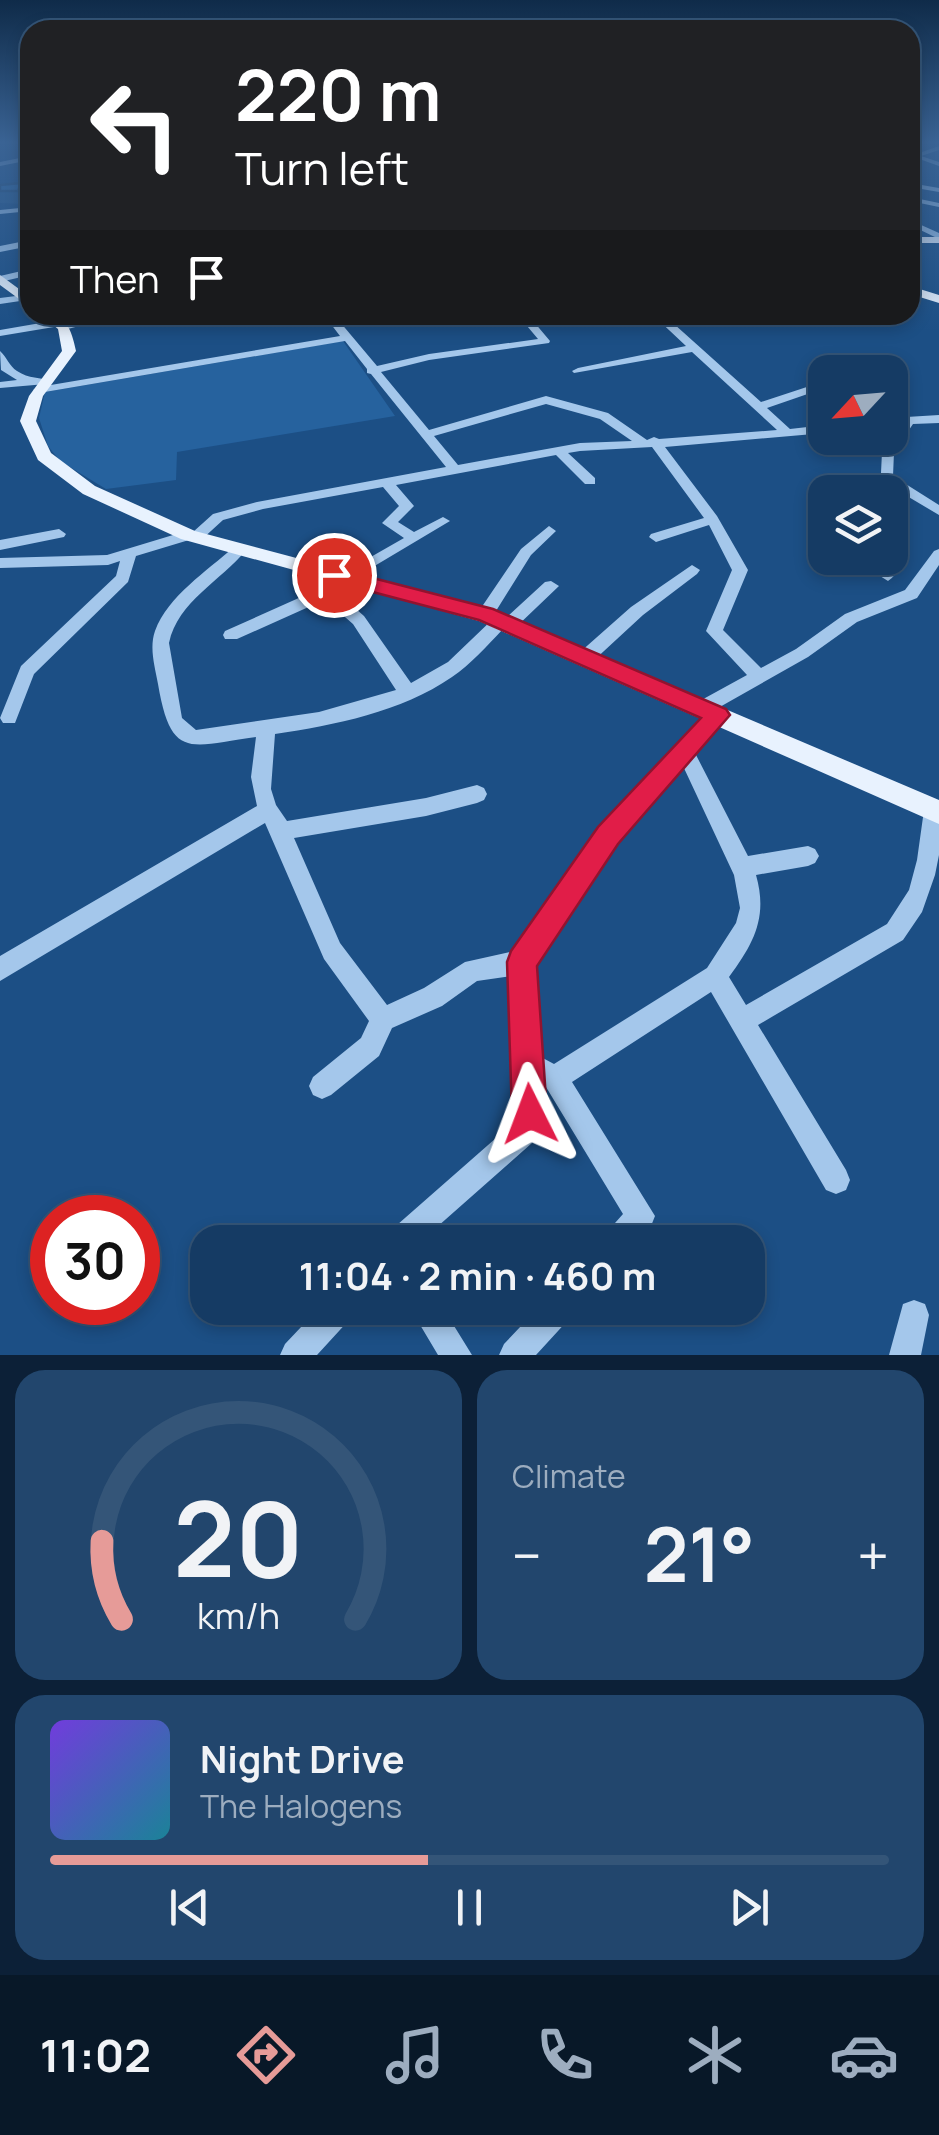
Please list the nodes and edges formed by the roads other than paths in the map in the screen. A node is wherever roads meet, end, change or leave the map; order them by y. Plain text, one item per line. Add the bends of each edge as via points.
1 (0, 279) edge
2 (20, 295) edge
3 (41, 325) edge
4 (57, 325) edge
5 (337, 325) edge
6 (531, 325) edge
7 (669, 325) edge
8 (0, 333) edge
9 (346, 338) junction
10 (694, 348) junction
11 (0, 354) edge
12 (371, 371) junction
13 (578, 371) dead end
14 (0, 385) edge
15 (38, 385) junction
16 (808, 390) edge
17 (758, 407) junction
18 (939, 420) edge
19 (909, 421) joint
20 (808, 430) edge
21 (787, 433) junction
22 (427, 434) junction
23 (648, 442) junction
24 (560, 450) junction
25 (456, 471) junction
26 (886, 475) edge
27 (590, 481) dead end
28 (387, 483) junction
29 (908, 491) edge
30 (939, 511) edge
31 (712, 520) junction
32 (443, 521) dead end
33 (549, 531) dead end
34 (58, 534) dead end
35 (191, 536) junction
36 (413, 537) junction
37 (656, 537) dead end
38 (0, 545) edge
39 (240, 550) junction
40 (939, 554) edge
41 (129, 556) junction
42 (0, 563) edge
43 (692, 570) dead end
44 (334, 581) junction
45 (551, 586) dead end
46 (498, 620) junction
47 (231, 635) dead end
48 (586, 658) junction
49 (759, 677) junction
50 (407, 691) junction
51 (9, 695) edge
52 (710, 712) junction
53 (9, 718) dead end
54 (267, 728) junction
55 (686, 752) junction
56 (477, 794) dead end
57 (267, 811) junction
58 (937, 811) edge
59 (280, 831) junction
60 (808, 856) dead end
61 (741, 867) junction
62 (522, 962) junction
63 (0, 969) edge
64 (715, 976) junction
65 (383, 1019) junction
66 (744, 1020) junction
67 (527, 1064) junction
68 (555, 1078) junction
69 (322, 1086) dead end
70 (836, 1180) dead end
71 (418, 1225) edge
72 (633, 1225) edge
73 (914, 1315) dead end
74 (323, 1325) edge
75 (436, 1325) edge
76 (542, 1325) edge
77 (296, 1355) edge
78 (456, 1355) edge
79 (515, 1355) edge
80 (905, 1355) edge

1 - 2 main road
3 - 8 street
4 - 15 main road via 69,351
5 - 9 street
6 - 12 street via 544,341
7 - 10 street
9 - 12 street
9 - 15 street
10 - 13 street
10 - 17 street
11 - 15 street via 7,370
12 - 22 street
14 - 15 street
15 - 35 main road via 28,421 44,456 89,490
16 - 17 street
17 - 21 street
18 - 19 street
19 - 26 street via 888,452
20 - 21 street
21 - 23 street
22 - 23 street via 546,400 604,416
22 - 25 street
23 - 24 street
23 - 31 street via 692,486
24 - 25 street
24 - 27 street
25 - 28 street
28 - 35 street via 232,512
28 - 36 street via 407,506 388,523
29 - 30 street
31 - 37 street
31 - 49 street via 740,570 714,630
32 - 36 street
33 - 46 street via 526,552
34 - 38 street
35 - 39 main road
35 - 41 street
36 - 44 street
39 - 44 main road
39 - 54 street via 172,614 164,629 164,661 174,725 184,735
40 - 49 street via 911,594 851,618
41 - 42 street
41 - 51 street via 124,578
43 - 48 street
44 - 46 main road
44 - 47 street via 291,610
44 - 50 street
45 - 46 street
46 - 48 main road
46 - 50 street via 438,678
48 - 52 main road
49 - 52 street
50 - 54 street via 348,714
51 - 53 street
52 - 55 street
52 - 58 main road
54 - 57 street via 259,782
55 - 61 street
55 - 62 street via 608,835
56 - 59 street
57 - 59 street
57 - 63 street
58 - 66 street via 925,886 895,932
59 - 65 street via 332,951
60 - 61 street
61 - 64 street via 752,911
62 - 65 street via 473,970
62 - 67 street
64 - 66 street
64 - 68 street
65 - 69 street via 370,1047
66 - 70 street
67 - 68 street
67 - 71 street via 530,1114 522,1133
68 - 72 street via 641,1216
73 - 80 street
74 - 77 street
75 - 78 street
76 - 79 street

